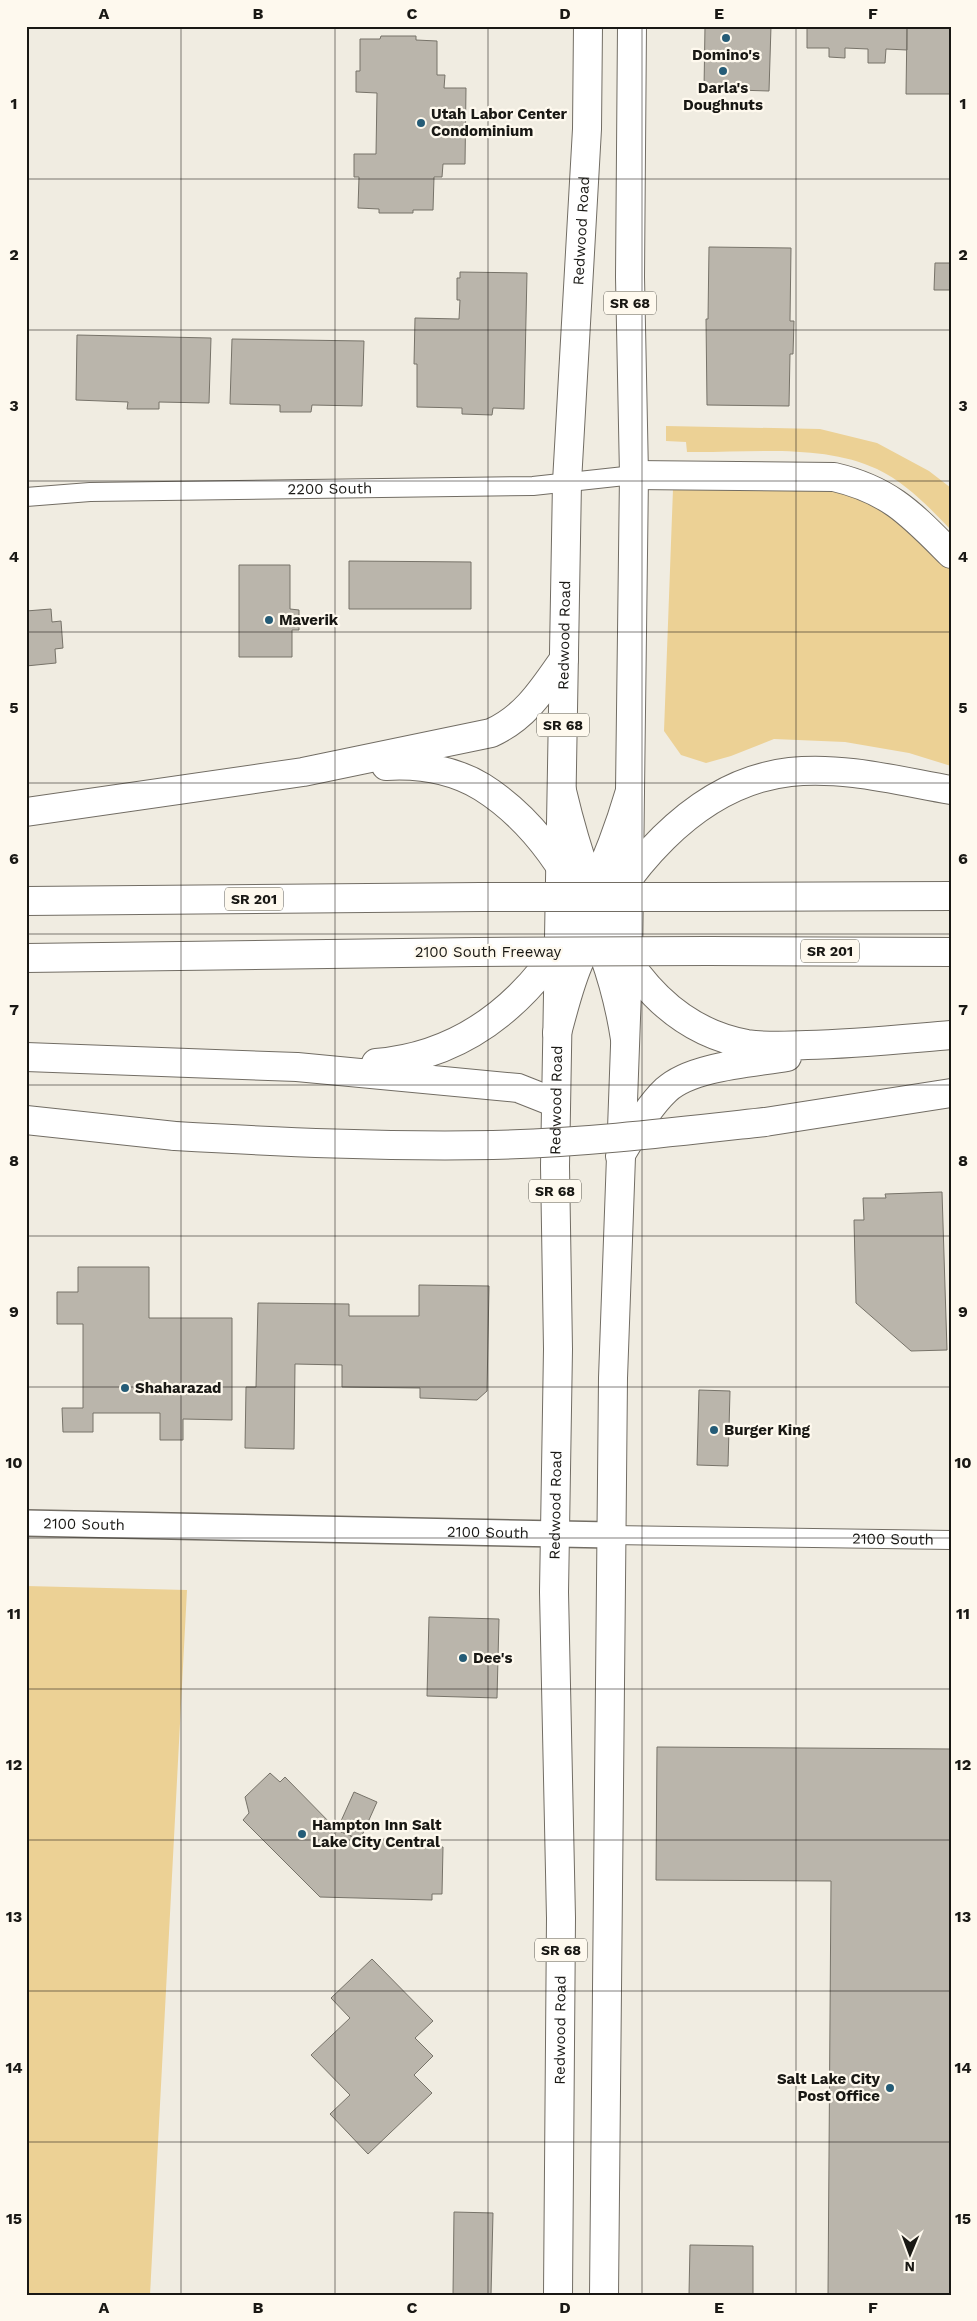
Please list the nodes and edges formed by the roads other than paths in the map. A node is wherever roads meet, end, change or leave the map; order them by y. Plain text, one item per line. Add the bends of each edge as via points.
1 (588, 26) edge
2 (632, 26) edge
3 (634, 475) junction
4 (567, 482) junction
5 (26, 497) edge
6 (951, 554) edge
7 (564, 659) junction
8 (303, 772) junction
9 (951, 790) edge
10 (562, 791) junction
11 (630, 791) junction
12 (26, 812) edge
13 (561, 870) junction
14 (629, 880) junction
15 (951, 896) edge
16 (26, 901) edge
17 (594, 913) junction
18 (559, 952) junction
19 (951, 952) edge
20 (26, 958) edge
21 (628, 963) junction
22 (557, 1033) junction
23 (951, 1035) edge
24 (625, 1039) junction
25 (857, 1044) junction
26 (26, 1057) edge
27 (297, 1068) junction
28 (951, 1093) edge
29 (556, 1103) junction
30 (26, 1120) edge
31 (620, 1156) junction
32 (26, 1523) edge
33 (555, 1534) junction
34 (612, 1535) junction
35 (951, 1540) edge
36 (558, 2295) edge
37 (604, 2295) edge

1 - 4 main road, Redwood Road / SR 68 via 587,129
2 - 3 main road, SR 68 via 630,277
3 - 4 street, 2200 South
3 - 6 main road via 834,477 888,497
3 - 11 main road, SR 68
4 - 5 street, 2200 South via 533,486 90,492
4 - 7 main road, Redwood Road / SR 68
7 - 8 main road via 523,713 505,726 491,732
7 - 10 main road, Redwood Road / SR 68
8 - 12 main road
8 - 13 main road via 364,766 415,766 461,777 481,787 519,816
9 - 14 main road via 828,772 790,772 750,781 721,794 692,814 657,845
10 - 13 main road, Redwood Road / SR 68
10 - 17 main road
11 - 14 main road, SR 68
11 - 17 main road
13 - 17 main road
13 - 18 main road, Redwood Road / SR 68
14 - 17 main road
14 - 21 main road, SR 68
15 - 16 main road, SR 201, bridge
17 - 18 main road
17 - 21 main road
17 - 22 main road
17 - 24 main road
18 - 22 main road, Redwood Road / SR 68
18 - 27 main road via 498,1015 449,1046 429,1054 388,1062
19 - 20 main road, 2100 South Freeway / SR 201, bridge via 476,952
21 - 24 main road, SR 68
21 - 25 main road via 677,1013 697,1027 722,1038 758,1046
22 - 29 main road, Redwood Road / SR 68
23 - 25 main road
24 - 31 main road, SR 68
25 - 31 main road via 717,1070 680,1081 656,1101
26 - 27 main road
27 - 29 main road via 518,1088
28 - 30 main road, bridge via 765,1122 647,1136 494,1145 330,1145 175,1136
29 - 33 main road, Redwood Road / SR 68 via 558,1349
31 - 34 main road, SR 68
32 - 33 street, 2100 South
33 - 34 street, 2100 South
33 - 36 main road, Redwood Road / SR 68 via 561,1918
34 - 35 street, 2100 South
34 - 37 main road, SR 68

